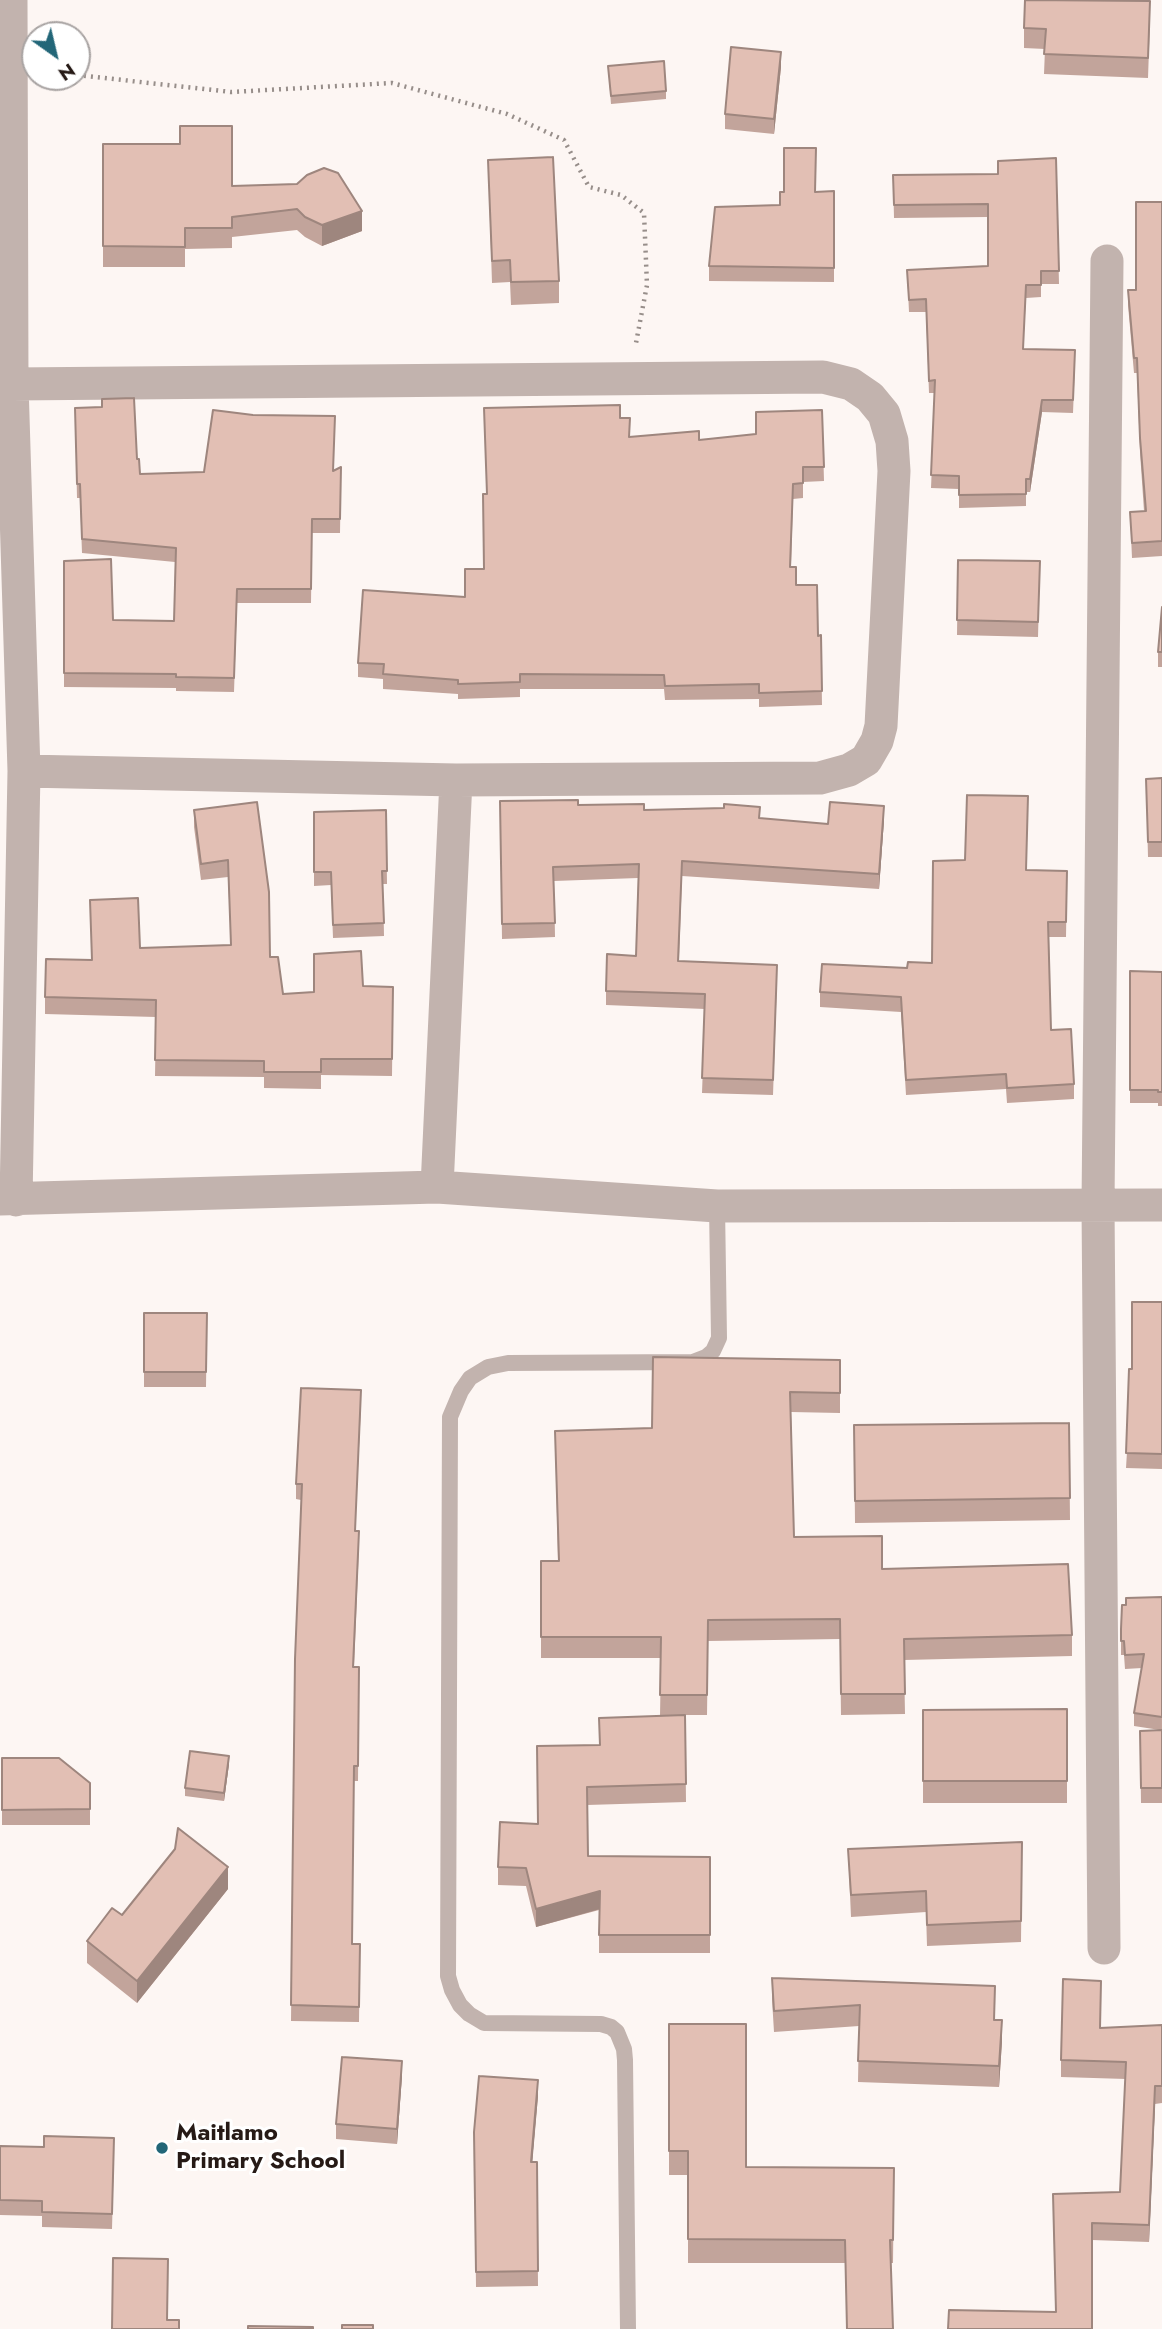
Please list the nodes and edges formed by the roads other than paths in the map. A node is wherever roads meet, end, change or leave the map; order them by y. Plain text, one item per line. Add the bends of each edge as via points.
1 (11, 0) edge
2 (1107, 261) dead end
3 (12, 384) junction
4 (24, 771) junction
5 (456, 780) junction
6 (437, 1187) junction
7 (8, 1199) edge
8 (1098, 1205) junction
9 (1162, 1205) edge
10 (717, 1206) junction
11 (1104, 1948) dead end
12 (628, 2329) edge

1 - 3 street
2 - 8 street
3 - 4 street
3 - 5 street via 823,377 851,384 870,397 884,414 894,471 881,726 866,760 820,778
4 - 5 street
4 - 7 street
5 - 6 street
6 - 7 street
6 - 10 street
8 - 9 street
8 - 10 street
8 - 11 street
10 - 12 lane via 719,1338 706,1357 693,1362 508,1363 488,1367 470,1378 450,1417 448,1976 460,2005 484,2023 601,2024 617,2032 625,2060

